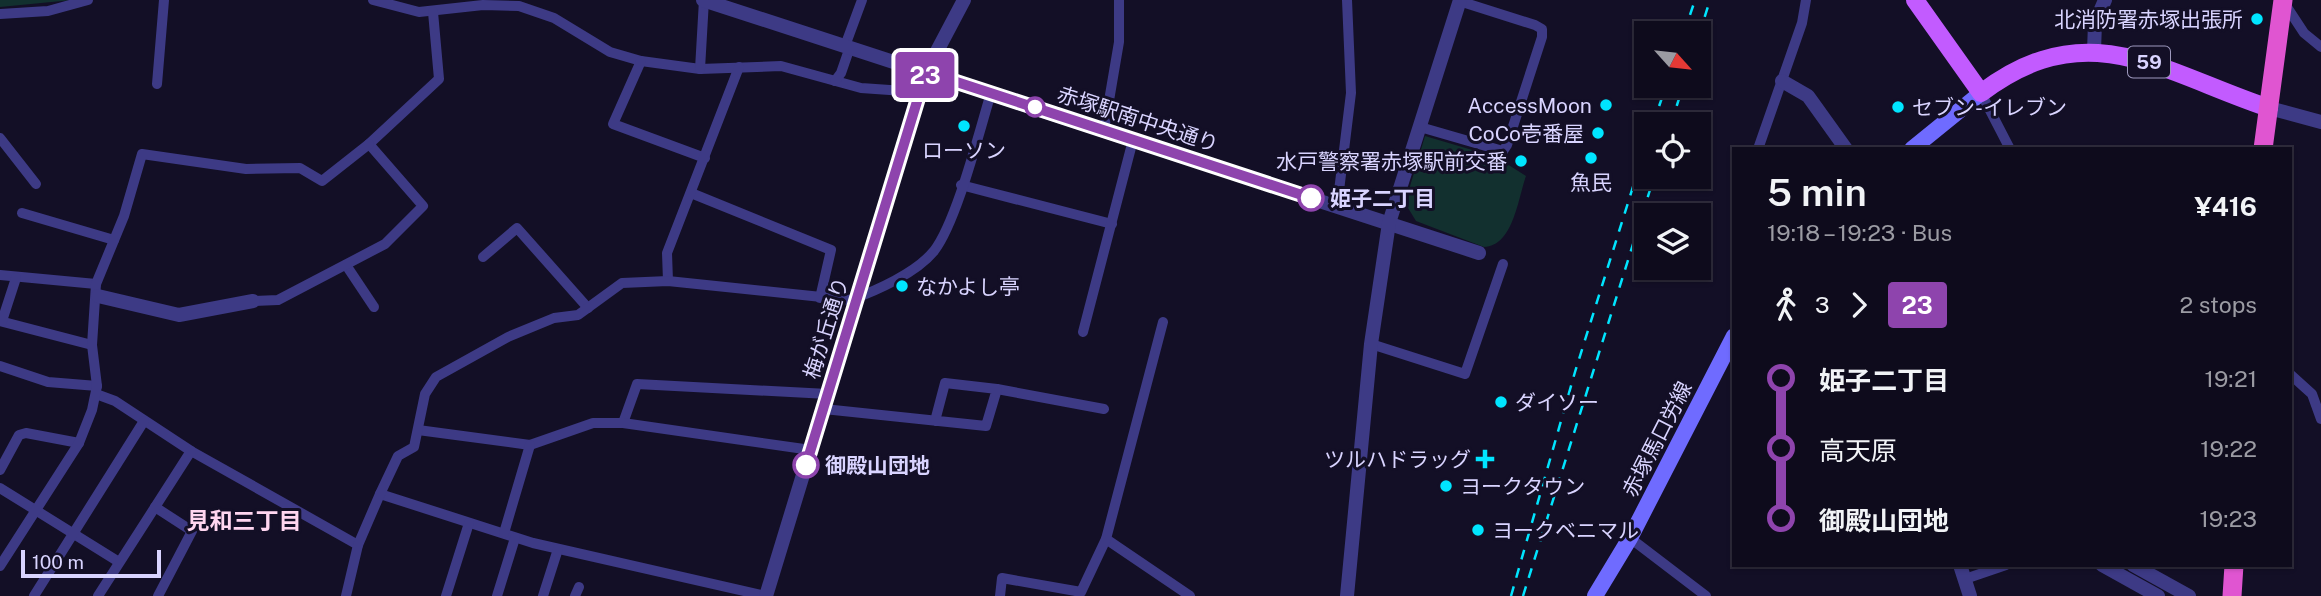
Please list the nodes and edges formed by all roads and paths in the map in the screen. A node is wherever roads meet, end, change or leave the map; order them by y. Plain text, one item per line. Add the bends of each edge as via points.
1 (88, 0) edge
2 (164, 0) edge
3 (373, 0) edge
4 (704, 0) edge
5 (862, 0) edge
6 (964, 0) edge
7 (1119, 0) edge
8 (1347, 0) edge
9 (1806, 0) edge
10 (1915, 0) edge
11 (2105, 0) edge
12 (2283, 0) edge
13 (1460, 1) edge
14 (507, 2) edge
15 (433, 12) junction
16 (0, 14) edge
17 (847, 46) junction
18 (2321, 47) edge
19 (2094, 51) junction
20 (641, 61) junction
21 (739, 67) junction
22 (700, 69) junction
23 (926, 72) junction
24 (835, 81) junction
25 (1782, 81) junction
26 (157, 84) dead end
27 (991, 93) junction
28 (1981, 93) junction
29 (2269, 108) junction
30 (2321, 122) edge
31 (1420, 127) junction
32 (1104, 130) junction
33 (0, 138) edge
34 (1133, 140) junction
35 (369, 144) junction
36 (2006, 145) edge
37 (1759, 147) edge
38 (1845, 147) edge
39 (1914, 147) edge
40 (2263, 147) edge
41 (705, 158) junction
42 (36, 184) dead end
43 (961, 185) junction
44 (691, 193) junction
45 (1337, 207) junction
46 (22, 213) dead end
47 (1389, 223) junction
48 (1111, 224) junction
49 (114, 240) junction
50 (1479, 253) dead end
51 (483, 257) dead end
52 (1503, 264) dead end
53 (346, 265) junction
54 (0, 275) edge
55 (16, 278) junction
56 (668, 281) junction
57 (97, 290) junction
58 (820, 298) junction
59 (857, 298) junction
60 (253, 301) joint
61 (374, 307) dead end
62 (588, 308) junction
63 (1, 321) edge
64 (1163, 322) dead end
65 (1083, 332) dead end
66 (1371, 344) junction
67 (92, 345) junction
68 (1732, 347) edge
69 (0, 366) edge
70 (2292, 376) edge
71 (997, 389) junction
72 (96, 390) junction
73 (826, 402) junction
74 (1104, 409) dead end
75 (2321, 419) edge
76 (144, 421) junction
77 (935, 421) junction
78 (623, 423) junction
79 (418, 430) junction
80 (79, 443) junction
81 (530, 445) junction
82 (811, 450) junction
83 (191, 451) junction
84 (0, 470) edge
85 (0, 488) edge
86 (380, 494) junction
87 (155, 507) junction
88 (36, 511) junction
89 (469, 523) junction
90 (74, 534) junction
91 (509, 536) junction
92 (1630, 538) junction
93 (1106, 539) junction
94 (358, 545) junction
95 (558, 549) junction
96 (119, 562) junction
97 (0, 566) edge
98 (1993, 567) edge
99 (2106, 567) edge
100 (2137, 567) edge
101 (2234, 567) edge
102 (1962, 572) edge
103 (34, 596) edge
104 (98, 596) edge
105 (158, 596) edge
106 (346, 596) edge
107 (446, 596) edge
108 (497, 596) edge
109 (543, 596) edge
110 (766, 596) edge
111 (1000, 596) edge
112 (1190, 596) edge
113 (1347, 596) edge
114 (1595, 596) edge
115 (1706, 596) edge
116 (1970, 596) edge
117 (2158, 596) edge
118 (2189, 596) edge
119 (2232, 596) edge

1 - 16 street via 48,11
2 - 26 street
3 - 15 street
4 - 17 street, 赤塚駅南中央通り
4 - 22 street
5 - 17 street
6 - 23 street, 梅が丘通り
7 - 32 street via 1119,42
8 - 45 street via 1351,93
9 - 25 street
10 - 28 main road
11 - 19 street via 2095,23
12 - 18 street via 2304,33
12 - 29 highway
13 - 31 street
13 - 31 street via 1535,25 1542,29 1542,37 1503,151
14 - 15 street
14 - 20 street via 547,15 610,52
15 - 35 street via 439,79
17 - 23 street, 赤塚駅南中央通り
17 - 24 street
19 - 28 main road, 59 via 2044,58
19 - 29 main road, 59 via 2146,61
20 - 22 street
20 - 41 street via 613,124
21 - 22 street
21 - 24 street via 781,66
21 - 41 street
23 - 24 street via 904,91
23 - 27 street, 赤塚駅南中央通り
23 - 59 street, 梅が丘通り
25 - 37 street
25 - 38 street via 1808,96
27 - 32 street, 赤塚駅南中央通り
27 - 43 street
28 - 36 street
28 - 39 main road
29 - 30 street
29 - 40 highway
31 - 47 street
32 - 34 street, 赤塚駅南中央通り
33 - 42 street
34 - 45 street, 赤塚駅南中央通り
34 - 48 street
35 - 49 street via 322,181 300,168 246,169 142,154
35 - 53 street via 422,206 385,244
41 - 44 street
43 - 48 street
43 - 59 street via 933,253
44 - 56 street via 667,253
44 - 58 street via 831,250
45 - 47 street, 赤塚駅南中央通り
46 - 49 street
47 - 50 street, 赤塚駅南中央通り
47 - 66 street
48 - 65 street
49 - 57 street
51 - 62 street via 517,228
52 - 66 street via 1465,374
53 - 60 street via 278,300
53 - 61 street
54 - 55 street
55 - 57 street
55 - 63 street
56 - 58 street
56 - 62 street via 622,283
57 - 60 street via 179,315
57 - 67 street
58 - 59 street
59 - 73 street, 梅が丘通り
62 - 79 street via 508,337 436,377 425,394
63 - 67 street
64 - 93 street
66 - 113 street
67 - 72 street
68 - 92 main road, 赤塚馬口労線
69 - 72 street via 48,383
70 - 75 street via 2312,394
71 - 74 street
71 - 77 street via 986,426
71 - 77 street via 945,383
72 - 76 street
72 - 80 street
73 - 77 street
73 - 78 street via 637,384
73 - 82 street, 梅が丘通り
76 - 83 street
76 - 90 street
78 - 81 street via 593,423
78 - 82 street
79 - 81 street
79 - 86 street via 414,447 398,456
80 - 84 street via 19,435
80 - 88 street
81 - 91 street
82 - 110 street, 梅が丘通り
83 - 87 street
83 - 94 street
85 - 88 street
86 - 89 street
86 - 94 street
87 - 96 street
87 - 105 street via 192,531
88 - 90 street
88 - 97 street
89 - 91 street
89 - 107 street
90 - 96 street
90 - 103 street
91 - 95 street
91 - 108 street
92 - 114 main road, 赤塚馬口労線
92 - 115 street
93 - 111 street via 1081,592 1002,578
93 - 112 street
94 - 106 street
95 - 109 street
95 - 110 street
96 - 104 street
98 - 102 street
99 - 117 street
100 - 118 street
101 - 119 highway
102 - 116 street

